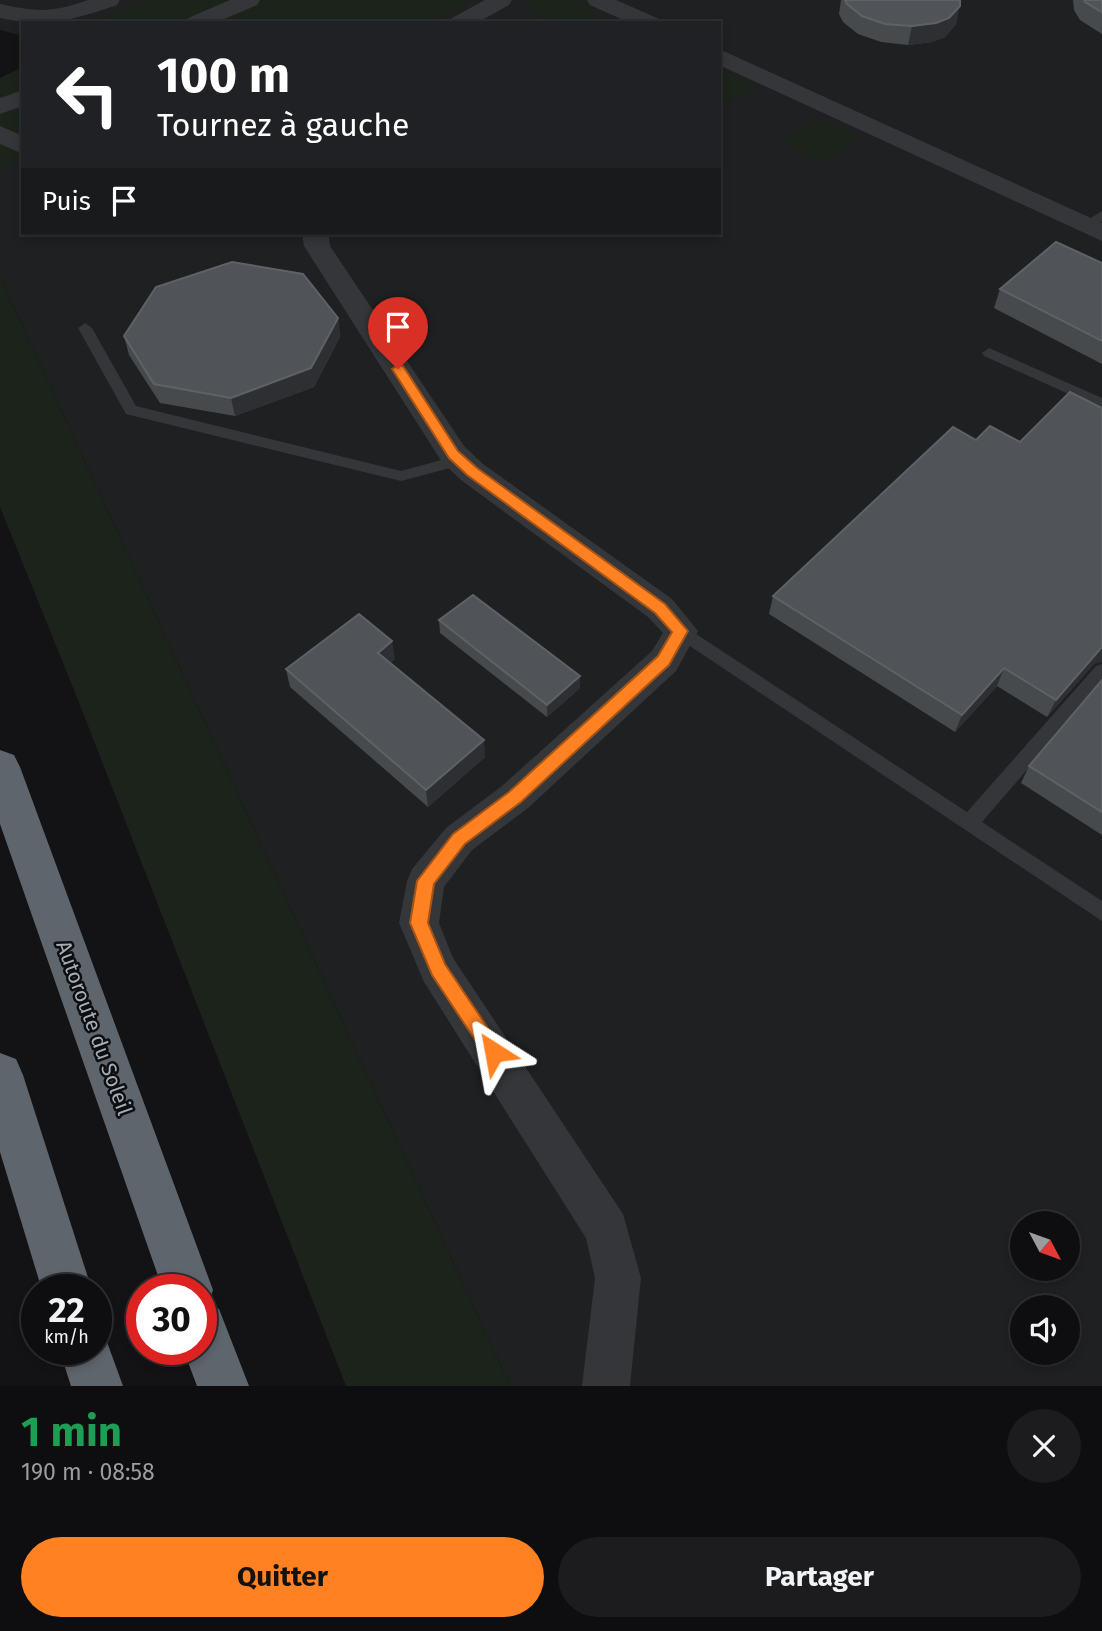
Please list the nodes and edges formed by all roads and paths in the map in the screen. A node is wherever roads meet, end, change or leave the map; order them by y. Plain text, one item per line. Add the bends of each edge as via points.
1 (109, 0) edge
2 (248, 0) edge
3 (501, 0) edge
4 (598, 0) edge
5 (0, 11) edge
6 (200, 21) edge
7 (464, 21) edge
8 (645, 21) edge
9 (721, 56) edge
10 (21, 98) edge
11 (0, 107) edge
12 (0, 133) edge
13 (21, 146) edge
14 (1097, 225) edge
15 (315, 235) edge
16 (85, 328) dead end
17 (989, 353) dead end
18 (1102, 404) edge
19 (460, 460) junction
20 (681, 631) junction
21 (1102, 671) edge
22 (0, 767) edge
23 (969, 823) junction
24 (1102, 912) edge
25 (0, 1075) edge
26 (61, 1274) edge
27 (182, 1274) edge
28 (90, 1365) edge
29 (215, 1365) edge
30 (97, 1386) edge
31 (223, 1386) edge
32 (606, 1386) edge

1 - 5 street via 37,19
2 - 6 street
3 - 7 street
4 - 8 street
9 - 14 street
10 - 11 street
12 - 13 street
15 - 19 street via 317,246
16 - 19 lane via 131,410 401,476
17 - 18 lane
19 - 20 street via 660,608
20 - 23 lane
20 - 32 street via 664,661 515,797 459,839 426,881 419,923 438,970 607,1230 618,1278
21 - 23 lane
22 - 27 highway, Autoroute du Soleil
23 - 24 lane
25 - 26 highway
28 - 30 highway
29 - 31 highway

